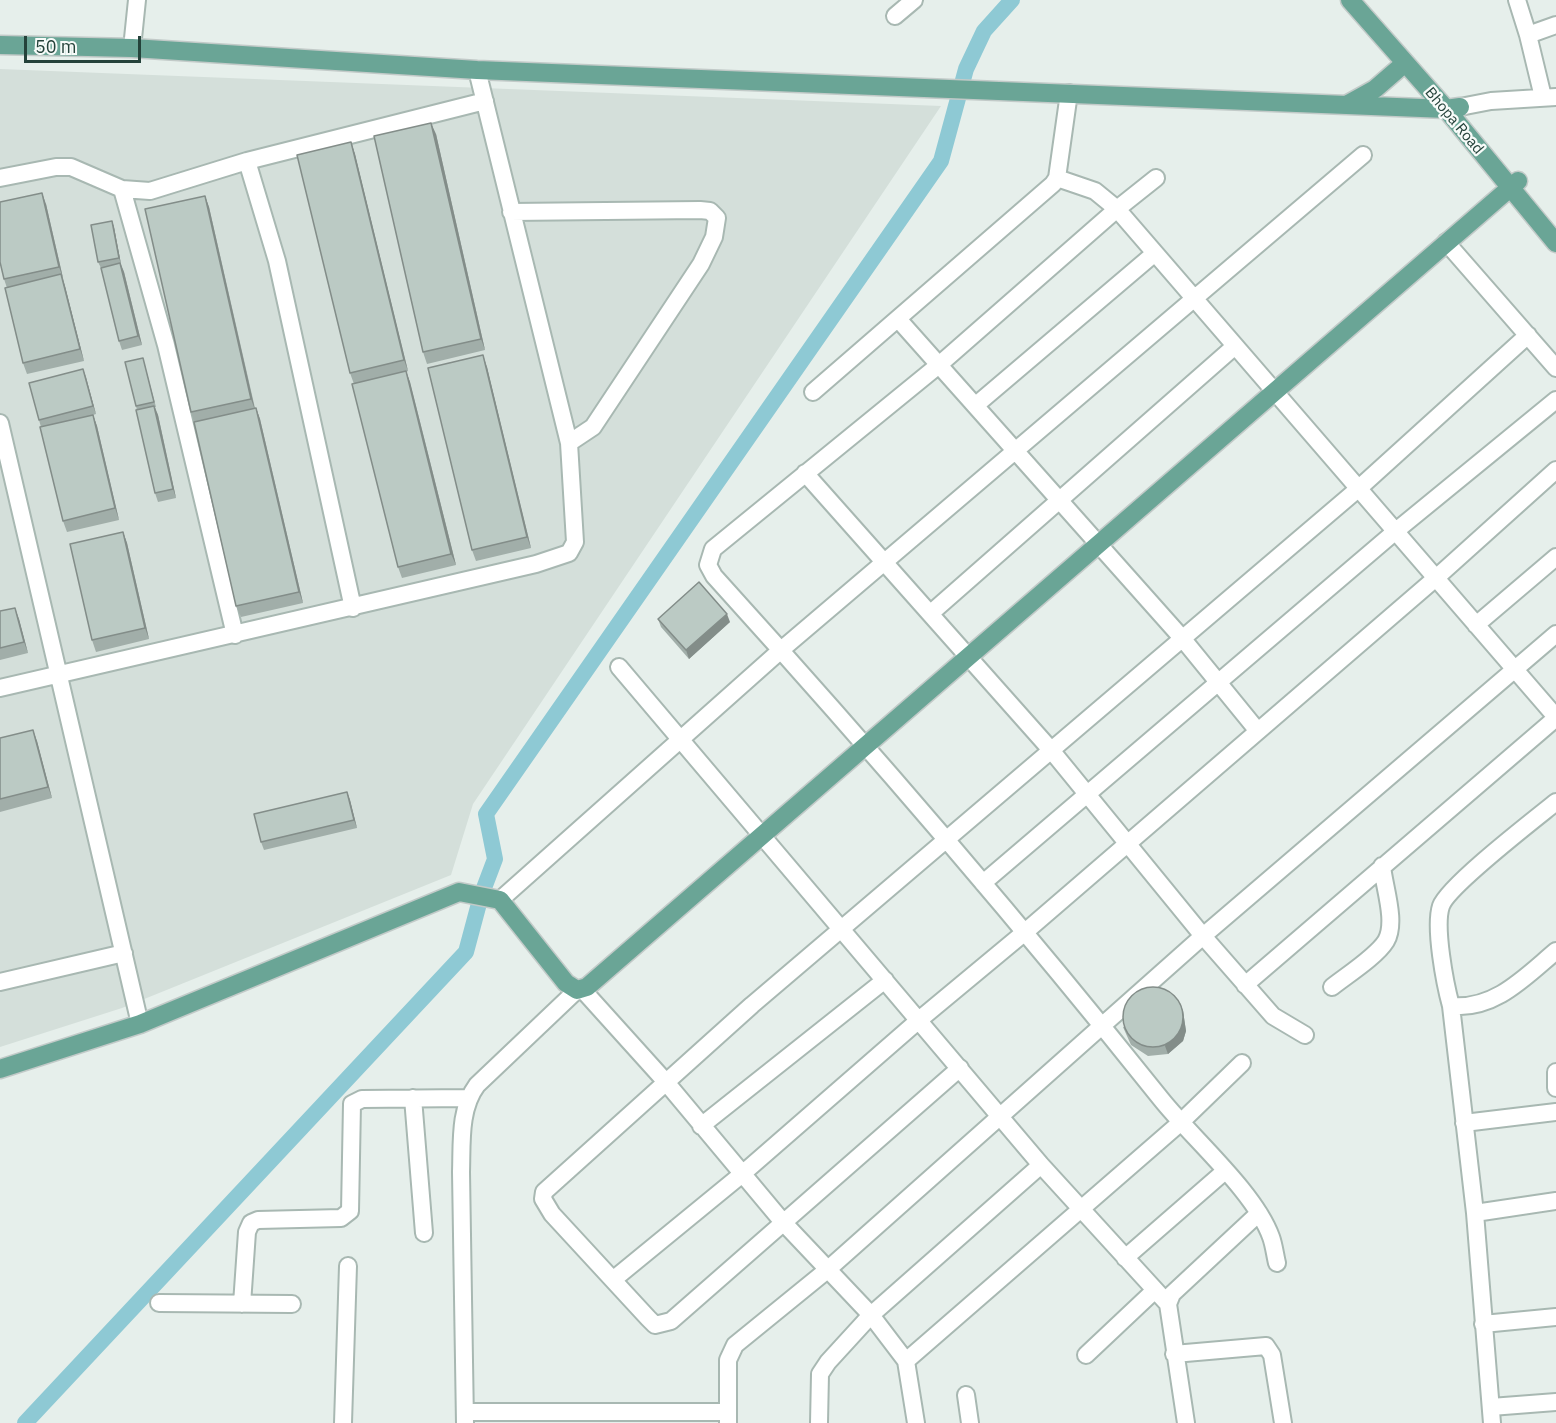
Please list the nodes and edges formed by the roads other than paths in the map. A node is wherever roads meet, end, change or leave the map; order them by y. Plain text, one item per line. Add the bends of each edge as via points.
1 (137, 0) edge
2 (914, 0) edge
3 (1350, 0) edge
4 (1366, 0) edge
5 (1517, 0) edge
6 (895, 16) dead end
7 (1556, 25) edge
8 (1528, 35) junction
9 (0, 45) edge
10 (132, 48) junction
11 (1405, 63) junction
12 (477, 70) junction
13 (1069, 93) junction
14 (1550, 97) edge
15 (485, 101) junction
16 (1346, 105) junction
17 (1453, 108) junction
18 (1362, 154) dead end
19 (247, 161) junction
20 (0, 178) edge
21 (1057, 178) junction
22 (1156, 178) dead end
23 (1514, 185) junction
24 (122, 189) junction
25 (1117, 209) junction
26 (511, 212) junction
27 (1556, 224) edge
28 (1446, 242) junction
29 (1556, 243) edge
30 (1155, 253) junction
31 (1194, 298) junction
32 (898, 319) junction
33 (1528, 335) junction
34 (1235, 346) junction
35 (939, 364) junction
36 (1556, 368) edge
37 (1274, 391) junction
38 (813, 392) dead end
39 (1556, 400) edge
40 (976, 405) junction
41 (0, 423) edge
42 (569, 443) junction
43 (1016, 450) junction
44 (1556, 470) edge
45 (805, 473) junction
46 (1358, 489) junction
47 (1061, 499) junction
48 (1397, 530) junction
49 (1098, 544) junction
50 (1556, 557) edge
51 (886, 561) junction
52 (1437, 578) junction
53 (353, 608) junction
54 (931, 613) junction
55 (1476, 625) junction
56 (1556, 634) edge
57 (235, 635) junction
58 (1182, 639) junction
59 (781, 650) junction
60 (968, 656) junction
61 (620, 666) dead end
62 (1515, 671) junction
63 (59, 674) junction
64 (1219, 683) junction
65 (0, 688) edge
66 (1556, 717) edge
67 (1257, 730) junction
68 (681, 739) junction
69 (864, 747) junction
70 (1051, 750) junction
71 (1088, 795) junction
72 (1556, 802) edge
73 (763, 834) junction
74 (947, 841) junction
75 (1126, 843) junction
76 (1382, 866) junction
77 (983, 883) junction
78 (500, 900) junction
79 (842, 930) junction
80 (1025, 932) junction
81 (1203, 936) junction
82 (1556, 951) edge
83 (124, 953) junction
84 (885, 980) junction
85 (0, 982) edge
86 (1245, 985) junction
87 (1332, 987) dead end
88 (580, 989) junction
89 (1451, 1006) junction
90 (919, 1020) junction
91 (140, 1024) junction
92 (1103, 1026) junction
93 (1305, 1035) dead end
94 (1242, 1063) dead end
95 (960, 1068) junction
96 (0, 1069) edge
97 (1556, 1072) edge
98 (665, 1081) junction
99 (1556, 1088) edge
100 (413, 1098) junction
101 (468, 1098) junction
102 (1556, 1112) edge
103 (1001, 1116) junction
104 (1180, 1123) junction
105 (1464, 1124) junction
106 (701, 1126) junction
107 (1041, 1165) junction
108 (1225, 1171) junction
109 (741, 1175) junction
110 (1556, 1201) edge
111 (1082, 1210) junction
112 (1259, 1213) junction
113 (1474, 1213) junction
114 (782, 1221) junction
115 (424, 1233) dead end
116 (1125, 1258) junction
117 (1277, 1263) dead end
118 (348, 1266) dead end
119 (826, 1270) junction
120 (614, 1279) junction
121 (1155, 1290) junction
122 (159, 1303) dead end
123 (242, 1304) junction
124 (292, 1304) dead end
125 (1168, 1304) junction
126 (871, 1315) junction
127 (1556, 1317) edge
128 (1483, 1324) junction
129 (1174, 1354) junction
130 (1086, 1355) dead end
131 (906, 1360) junction
132 (966, 1395) dead end
133 (1556, 1402) edge
134 (1492, 1415) edge
135 (465, 1417) edge
136 (728, 1418) edge
137 (343, 1423) edge
138 (819, 1423) edge
139 (916, 1423) edge
140 (970, 1423) edge
141 (1186, 1423) edge
142 (1283, 1423) edge

1 - 10 street
2 - 6 street
3 - 11 main road, Bhopa Road
4 - 17 main road, Bhopa Road
5 - 8 street
7 - 8 street
8 - 14 street
9 - 10 main road
10 - 12 main road
11 - 16 main road via 1375,89
11 - 17 main road, Bhopa Road
12 - 13 main road
12 - 15 street
13 - 16 main road
13 - 21 street
14 - 17 street
15 - 19 street
15 - 26 street
16 - 17 main road
17 - 23 main road, Bhopa Road
18 - 31 street
19 - 24 street via 150,191
19 - 53 street via 277,261
20 - 24 street via 71,167
21 - 25 street via 1095,192
21 - 32 street via 1047,191
22 - 25 street
23 - 27 main road, Bhopa Road
23 - 28 main road
23 - 29 main road, Bhopa Road
24 - 57 street via 166,345
25 - 30 street
25 - 35 street
26 - 42 street
26 - 42 street via 705,210 717,218 714,237 701,264 593,428
28 - 33 street
28 - 37 main road
30 - 31 street
30 - 40 street
31 - 34 street
31 - 43 street
32 - 35 street
32 - 38 street
33 - 36 street
33 - 46 street
34 - 37 street
34 - 47 street
35 - 40 street
35 - 45 street
37 - 46 street
37 - 49 main road
39 - 48 street
40 - 43 street
41 - 63 street
42 - 53 street via 576,526 575,542 569,553
43 - 47 street
43 - 51 street
44 - 52 street
45 - 51 street
45 - 59 street via 713,549 708,559 714,576
46 - 48 street
46 - 58 street
47 - 49 street
47 - 54 street
48 - 52 street
48 - 64 street
49 - 58 street
49 - 60 main road
50 - 55 street
51 - 54 street
51 - 59 street
52 - 55 street
52 - 67 street
53 - 57 street
54 - 60 street
55 - 62 street
56 - 62 street
57 - 63 street
58 - 64 street
58 - 70 street
59 - 68 street
59 - 69 street
60 - 69 main road
60 - 70 street
61 - 68 street
62 - 66 street
62 - 81 street
63 - 65 street
63 - 83 street
64 - 67 street
64 - 71 street
66 - 76 street
67 - 75 street
68 - 73 street
68 - 78 street
69 - 73 main road
69 - 74 street
70 - 71 street
70 - 74 street
71 - 75 street
71 - 77 street
72 - 89 street via 1482,863 1442,904 1438,920
73 - 79 street
73 - 88 main road
74 - 77 street
74 - 79 street
75 - 80 street
75 - 81 street
76 - 86 street
76 - 87 street via 1388,934 1379,948
77 - 80 street
78 - 88 main road via 566,983
78 - 91 main road via 459,892
79 - 84 street
79 - 98 street
80 - 90 street
80 - 92 street
81 - 86 street
81 - 92 street
82 - 89 street via 1503,995
83 - 85 street
83 - 91 street
84 - 90 street
84 - 106 street
86 - 93 street via 1278,1020
88 - 98 street
88 - 101 street via 477,1085
89 - 105 street
90 - 95 street
90 - 109 street
91 - 96 main road
92 - 103 street
92 - 104 street
94 - 104 street
95 - 103 street
95 - 114 street
97 - 99 street
98 - 106 street
98 - 120 street via 542,1196 552,1214
100 - 101 street
100 - 115 street
100 - 123 street via 362,1099 352,1104 348,1214 341,1218 258,1220 251,1224 247,1232
101 - 135 street via 461,1172
102 - 105 street
103 - 107 street
103 - 119 street
104 - 108 street
104 - 111 street
105 - 113 street
106 - 109 street
107 - 111 street
107 - 126 street
108 - 112 street
108 - 116 street
109 - 114 street
109 - 120 street
110 - 113 street
111 - 116 street
111 - 131 street
112 - 117 street via 1272,1237
112 - 125 street via 1172,1294
113 - 128 street
114 - 119 street
114 - 120 street via 661,1326 655,1325
116 - 121 street
118 - 137 street
119 - 126 street
119 - 136 street via 735,1345 728,1360
121 - 125 street
121 - 130 street
122 - 123 street
123 - 124 street
125 - 129 street
126 - 131 street
126 - 138 street via 820,1374
127 - 128 street
128 - 134 street
129 - 141 street
129 - 142 street via 1266,1346 1272,1355
131 - 139 street
132 - 140 street
133 - 134 street
135 - 136 street

